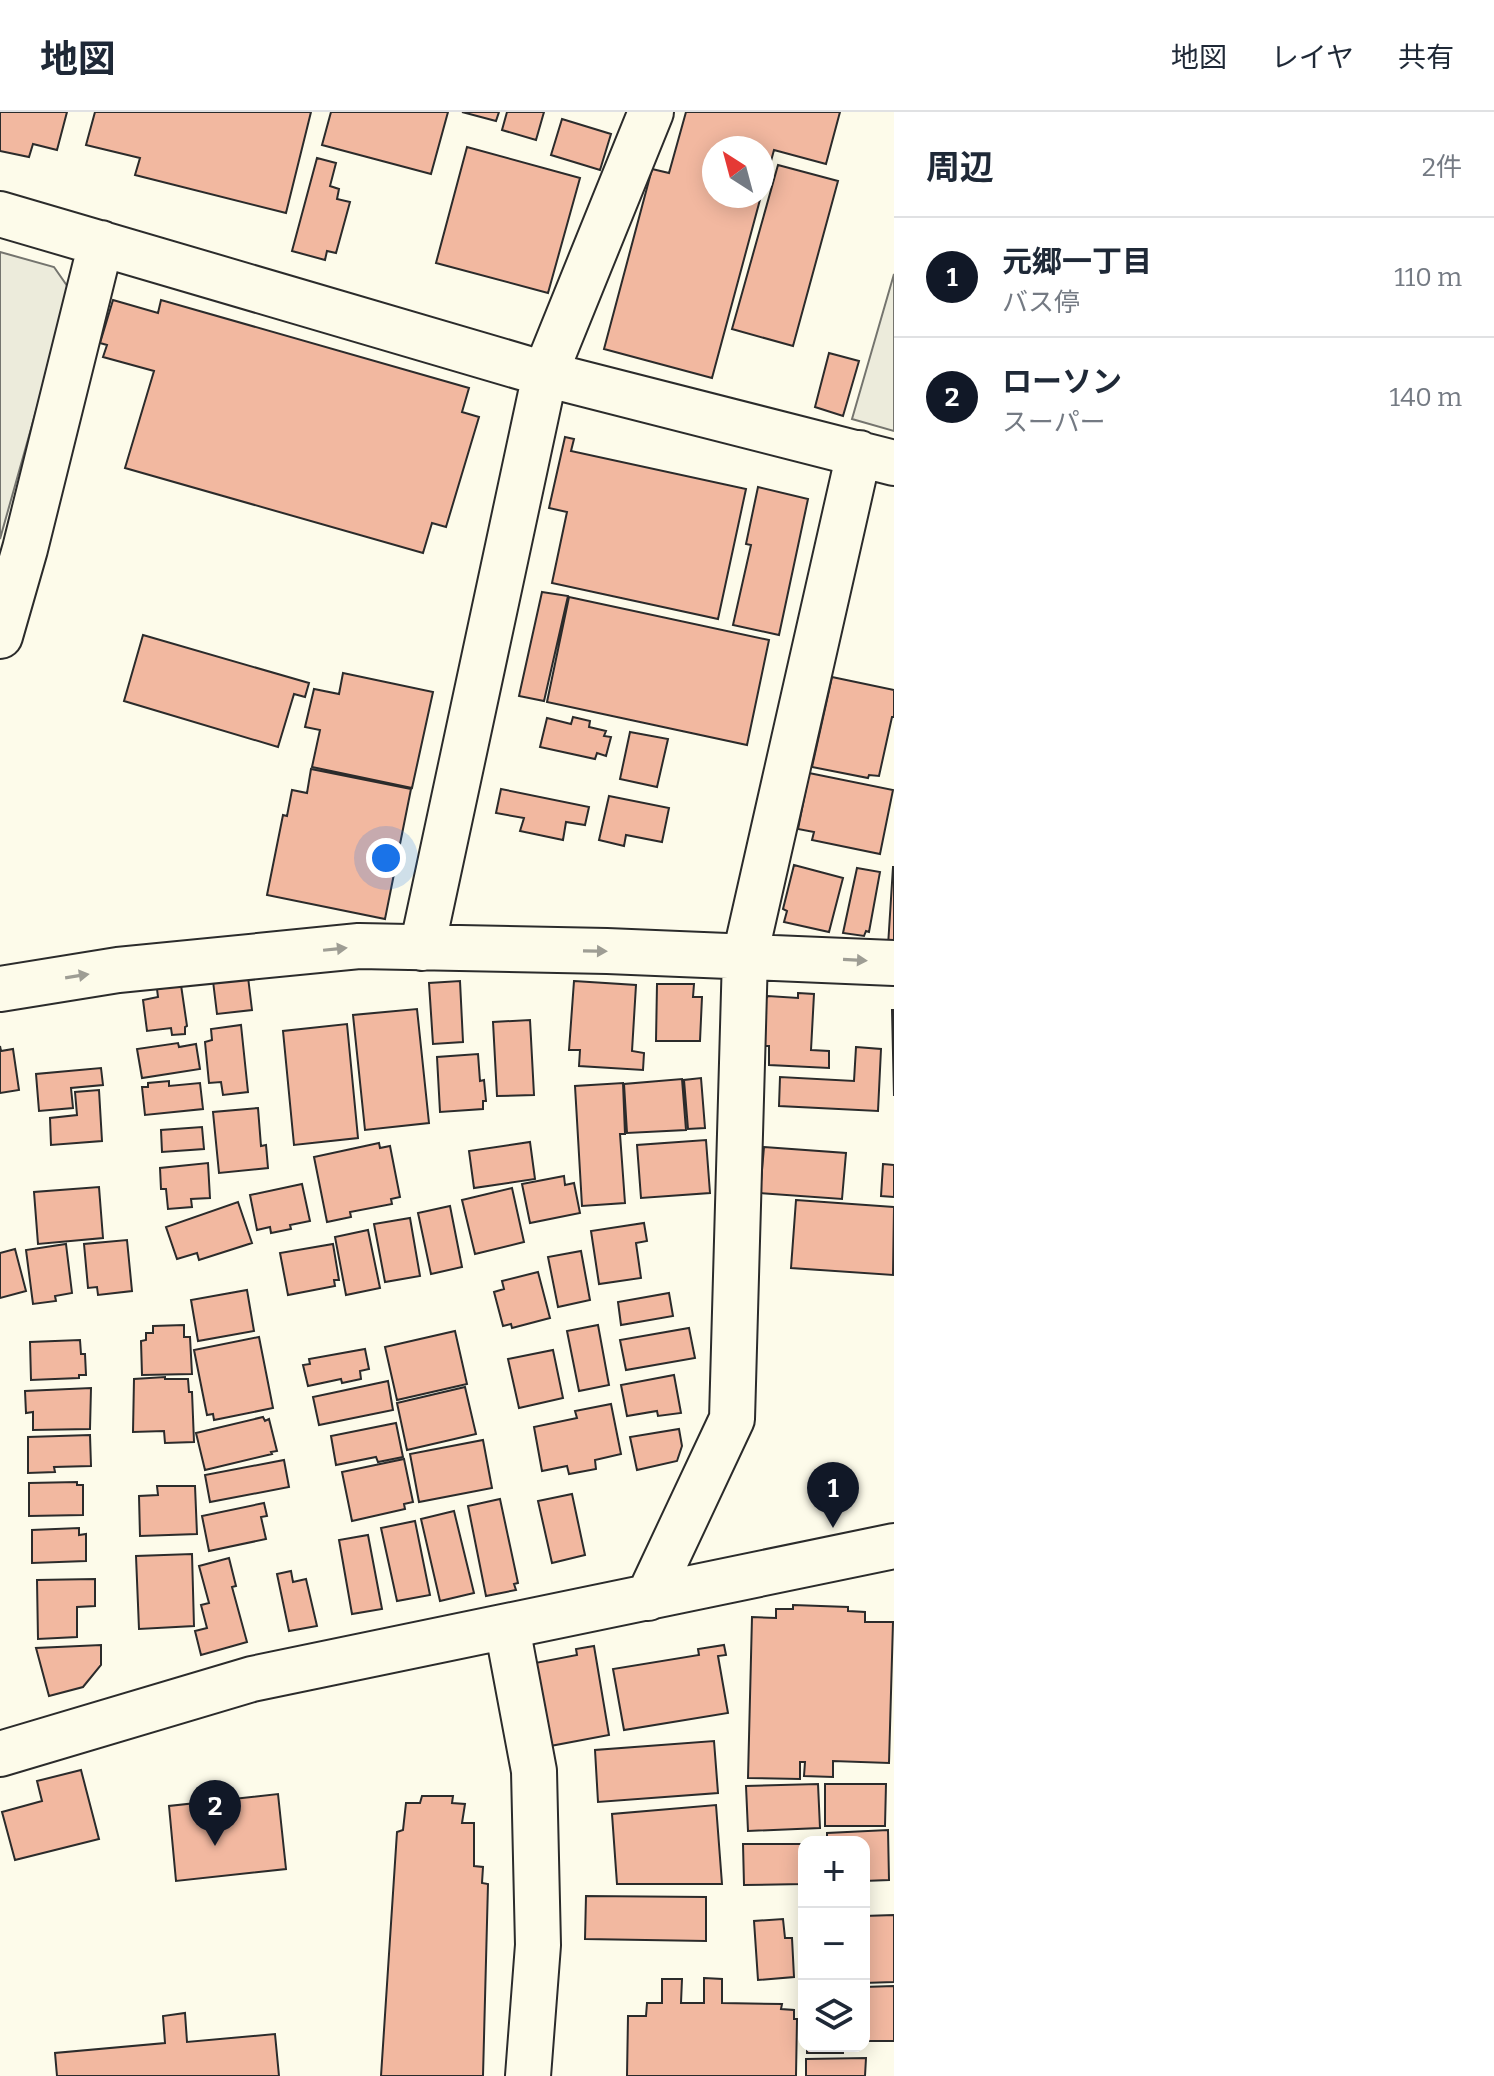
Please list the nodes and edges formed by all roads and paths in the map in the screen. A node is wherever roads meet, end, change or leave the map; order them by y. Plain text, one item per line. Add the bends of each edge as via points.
1 (651, 112) edge
2 (0, 214) edge
3 (101, 243) junction
4 (545, 374) junction
5 (876, 458) edge
6 (0, 636) edge
7 (422, 948) junction
8 (745, 956) junction
9 (894, 963) edge
10 (0, 989) edge
11 (894, 1546) edge
12 (648, 1598) junction
13 (507, 1627) junction
14 (0, 1754) edge
15 (528, 2076) edge

1 - 4 street
2 - 3 street
3 - 4 street
3 - 6 street
4 - 5 street
4 - 7 street
5 - 8 street
7 -> 8 street
10 -> 7 street via 118,970 359,946
8 -> 9 street
8 - 12 street via 732,1419
11 - 12 street
12 - 13 street
13 - 14 street via 252,1679
13 - 15 street via 534,1771 538,1945

